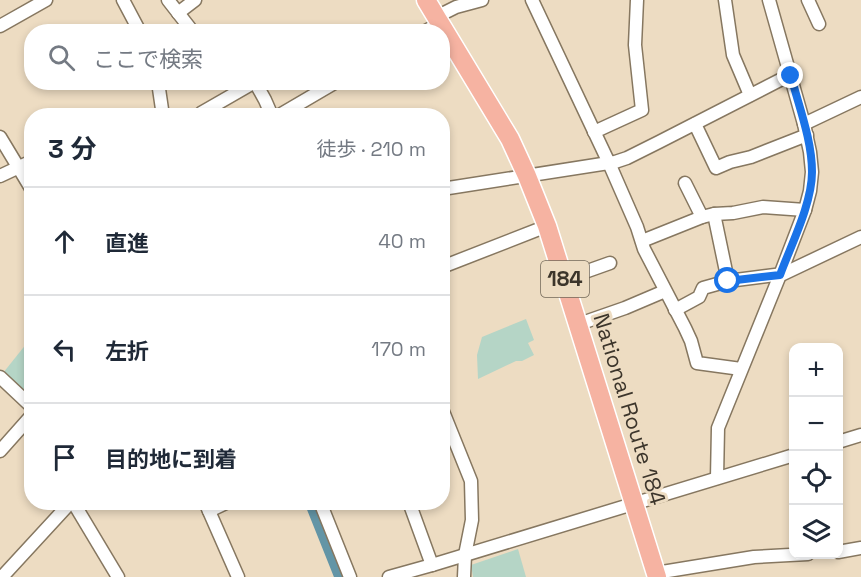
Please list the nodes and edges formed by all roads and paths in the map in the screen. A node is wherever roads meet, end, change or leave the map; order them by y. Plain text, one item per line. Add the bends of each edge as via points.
1 (46, 0) edge
2 (123, 0) edge
3 (168, 0) edge
4 (195, 0) edge
5 (426, 0) edge
6 (482, 0) edge
7 (532, 0) edge
8 (637, 0) edge
9 (724, 0) edge
10 (769, 0) edge
11 (808, 0) edge
12 (178, 13) junction
13 (136, 24) edge
14 (187, 24) edge
15 (431, 24) edge
16 (434, 24) edge
17 (819, 24) dead end
18 (0, 26) edge
19 (450, 53) edge
20 (791, 76) junction
21 (159, 90) edge
22 (241, 90) edge
23 (259, 90) edge
24 (322, 90) edge
25 (750, 96) junction
26 (861, 97) edge
27 (162, 108) edge
28 (210, 108) edge
29 (268, 108) edge
30 (292, 108) edge
31 (695, 124) junction
32 (805, 129) junction
33 (594, 132) junction
34 (0, 137) edge
35 (609, 163) junction
36 (24, 164) edge
37 (18, 167) junction
38 (0, 176) edge
39 (527, 176) junction
40 (24, 177) edge
41 (685, 183) dead end
42 (450, 188) edge
43 (805, 210) junction
44 (708, 215) junction
45 (547, 226) junction
46 (861, 237) edge
47 (642, 241) junction
48 (610, 263) dead end
49 (450, 264) edge
50 (780, 275) junction
51 (565, 279) junction
52 (728, 281) junction
53 (665, 291) junction
54 (675, 310) junction
55 (579, 324) junction
56 (741, 369) junction
57 (0, 377) edge
58 (24, 400) edge
59 (24, 424) edge
60 (450, 428) edge
61 (861, 435) edge
62 (843, 440) edge
63 (0, 451) edge
64 (789, 456) edge
65 (717, 478) junction
66 (634, 504) junction
67 (65, 510) edge
68 (77, 510) edge
69 (208, 510) edge
70 (323, 510) edge
71 (412, 510) edge
72 (861, 548) edge
73 (843, 551) edge
74 (465, 555) junction
75 (789, 556) edge
76 (432, 565) junction
77 (656, 575) edge
78 (2, 577) edge
79 (118, 577) edge
80 (238, 577) edge
81 (350, 577) edge
82 (389, 577) edge
83 (464, 577) edge

1 - 18 street
2 - 13 street
3 - 12 street
4 - 12 street
5 - 15 highway, National Route 184 / 184
6 - 16 street via 442,14
7 - 33 street
8 - 33 street via 635,45 642,110
9 - 25 street via 733,55
10 - 20 street
11 - 17 street
12 - 14 street
19 - 39 highway, National Route 184 / 184 via 510,139
20 - 25 street
20 - 32 street
21 - 27 street
22 - 28 street
23 - 29 street
24 - 30 street
25 - 31 street
26 - 32 street
31 - 32 street via 716,168 751,157
31 - 35 street
32 - 43 street via 812,172
33 - 35 street
34 - 37 street
35 - 39 street
35 - 47 street
36 - 37 street
37 - 38 street
37 - 40 street
39 - 42 street
39 - 45 highway, National Route 184 / 184
41 - 44 street
43 - 44 street via 763,207
43 - 50 street
44 - 47 street
44 - 52 street
45 - 49 street
45 - 51 highway, National Route 184 / 184
46 - 50 street
47 - 53 street
48 - 51 street
50 - 52 street
50 - 56 street
51 - 55 highway, National Route 184 / 184
52 - 54 street via 703,288 699,297
53 - 54 street
53 - 55 street
54 - 56 street via 697,363
55 - 66 highway, National Route 184 / 184
56 - 65 street via 718,428
57 - 58 street
59 - 63 street
60 - 74 street via 471,482 472,520
61 - 62 street
64 - 65 street
65 - 66 street
66 - 74 street
66 - 77 highway, National Route 184 / 184
67 - 78 street
68 - 79 street
69 - 80 street
70 - 81 street
71 - 76 street
72 - 73 street
74 - 76 street
74 - 83 street
75 - 77 street via 754,557
76 - 82 street

